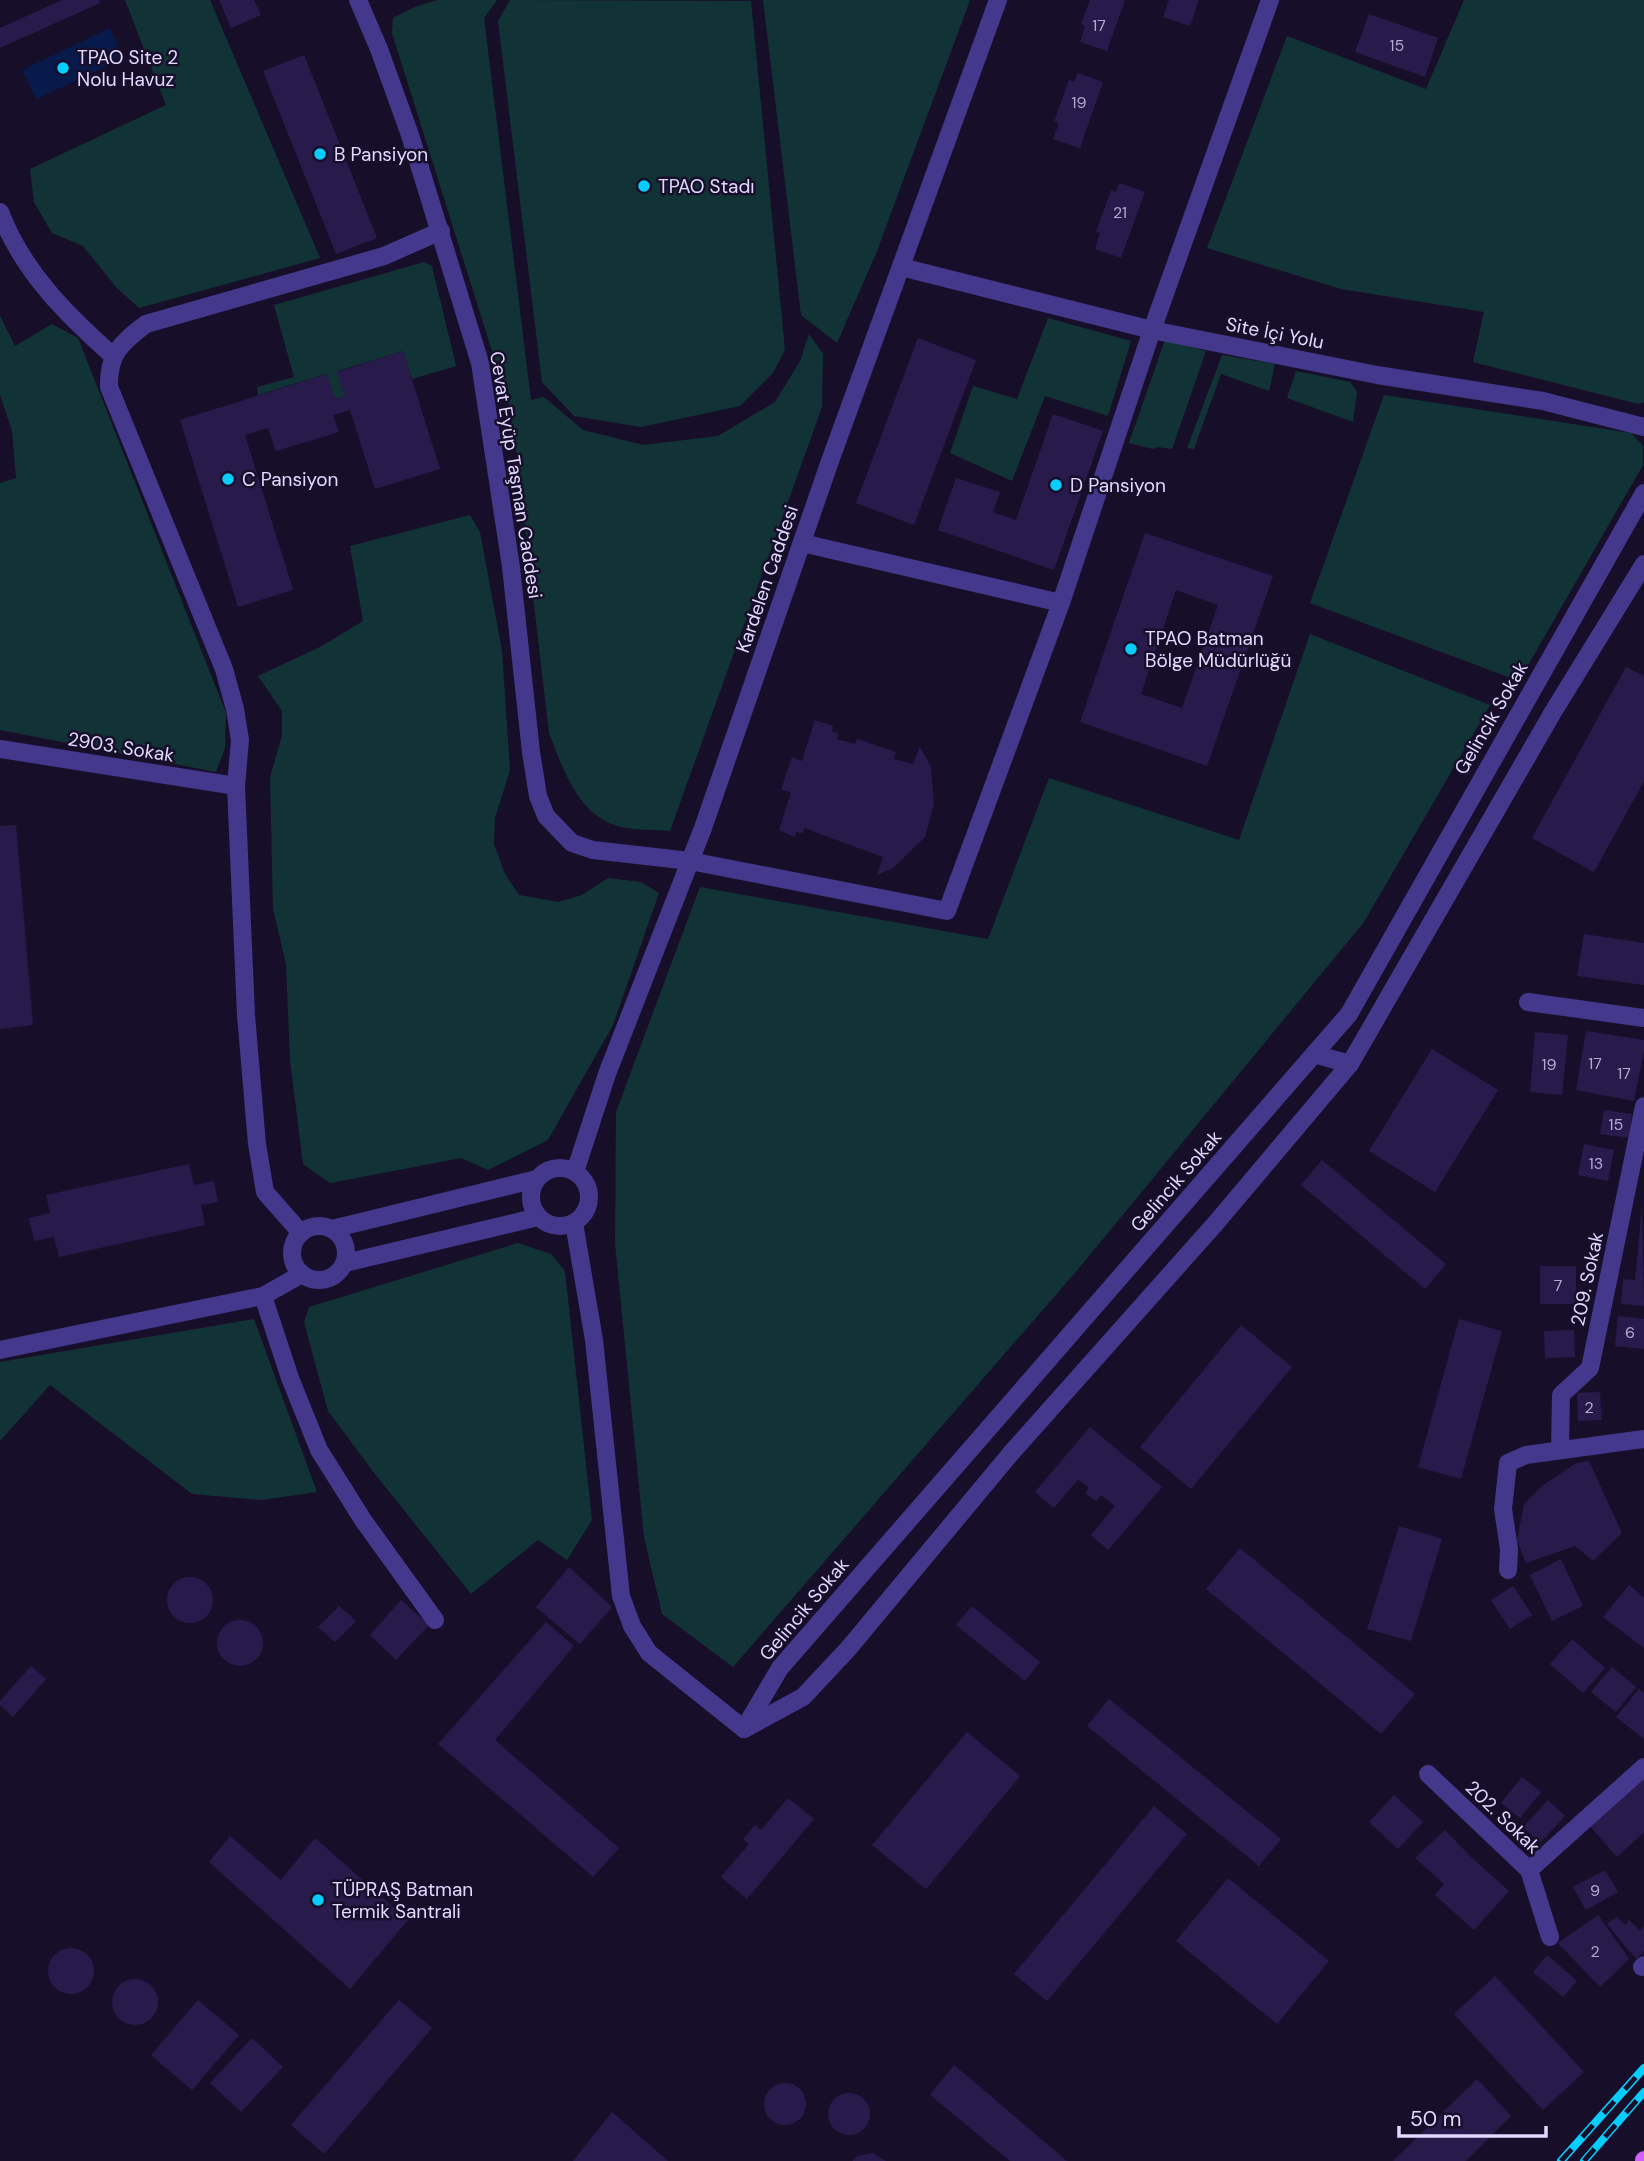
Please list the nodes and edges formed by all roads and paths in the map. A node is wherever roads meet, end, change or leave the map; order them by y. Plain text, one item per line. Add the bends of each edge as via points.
1 (358, 0) edge
2 (998, 0) edge
3 (1270, 0) edge
4 (0, 212) edge
5 (441, 231) junction
6 (901, 267) junction
7 (1152, 330) junction
8 (113, 356) junction
9 (1644, 427) edge
10 (1644, 494) edge
11 (802, 543) junction
12 (1644, 564) edge
13 (1061, 603) junction
14 (0, 749) edge
15 (236, 786) junction
16 (690, 861) junction
17 (1528, 1002) dead end
18 (1644, 1018) edge
19 (1314, 1054) junction
20 (1350, 1064) junction
21 (1644, 1106) edge
22 (575, 1172) junction
23 (537, 1180) junction
24 (538, 1217) junction
25 (575, 1223) junction
26 (332, 1229) junction
27 (301, 1233) junction
28 (345, 1263) junction
29 (302, 1273) junction
30 (264, 1296) junction
31 (0, 1350) edge
32 (1644, 1439) edge
33 (1560, 1450) junction
34 (1508, 1570) dead end
35 (436, 1620) dead end
36 (744, 1729) junction
37 (1644, 1767) edge
38 (1428, 1774) dead end
39 (1529, 1870) junction
40 (1550, 1937) dead end

1 - 5 street, Cevat Eyüp Taşman Caddesi
2 - 6 street, Kardelen Caddesi
3 - 7 street
4 - 8 street via 42,287
5 - 8 street via 383,256 146,324
5 - 16 street, Cevat Eyüp Taşman Caddesi via 480,363 511,567 538,796 546,816 572,843 593,850
6 - 7 street, Site İçi Yolu
6 - 11 street, Kardelen Caddesi
7 - 9 street, Site İçi Yolu via 1377,375 1543,401
7 - 13 street
8 - 15 street via 109,387 224,670 240,740
10 - 19 street, Gelincik Sokak via 1349,1014
11 - 13 street
11 - 16 street, Kardelen Caddesi
12 - 20 street
13 - 16 street, Cevat Eyüp Taşman Caddesi via 947,911
14 - 15 street, 2903. Sokak
15 - 27 street via 257,1144 265,1192
16 - 22 street, Kardelen Caddesi via 607,1074
17 - 18 street
19 - 20 street
19 - 36 street, Gelincik Sokak via 780,1668
20 - 36 street via 1012,1452 848,1649 803,1697
21 - 33 street, 209. Sokak via 1590,1368 1561,1395
22 - 23 street via 551,1169
22 - 25 street via 590,1193 587,1210
23 - 24 street via 531,1198
23 - 26 street
24 - 25 street via 555,1226
24 - 28 street
25 - 36 street via 594,1340 621,1596 649,1653
26 - 27 street via 316,1226
26 - 28 street via 343,1240
27 - 29 street via 292,1258
28 - 29 street via 326,1279
29 - 30 street
30 - 31 street
30 - 35 street via 318,1450
32 - 33 street
33 - 34 street via 1508,1463 1503,1509
37 - 39 street
38 - 39 street, 202. Sokak
39 - 40 street, 202. Sokak

